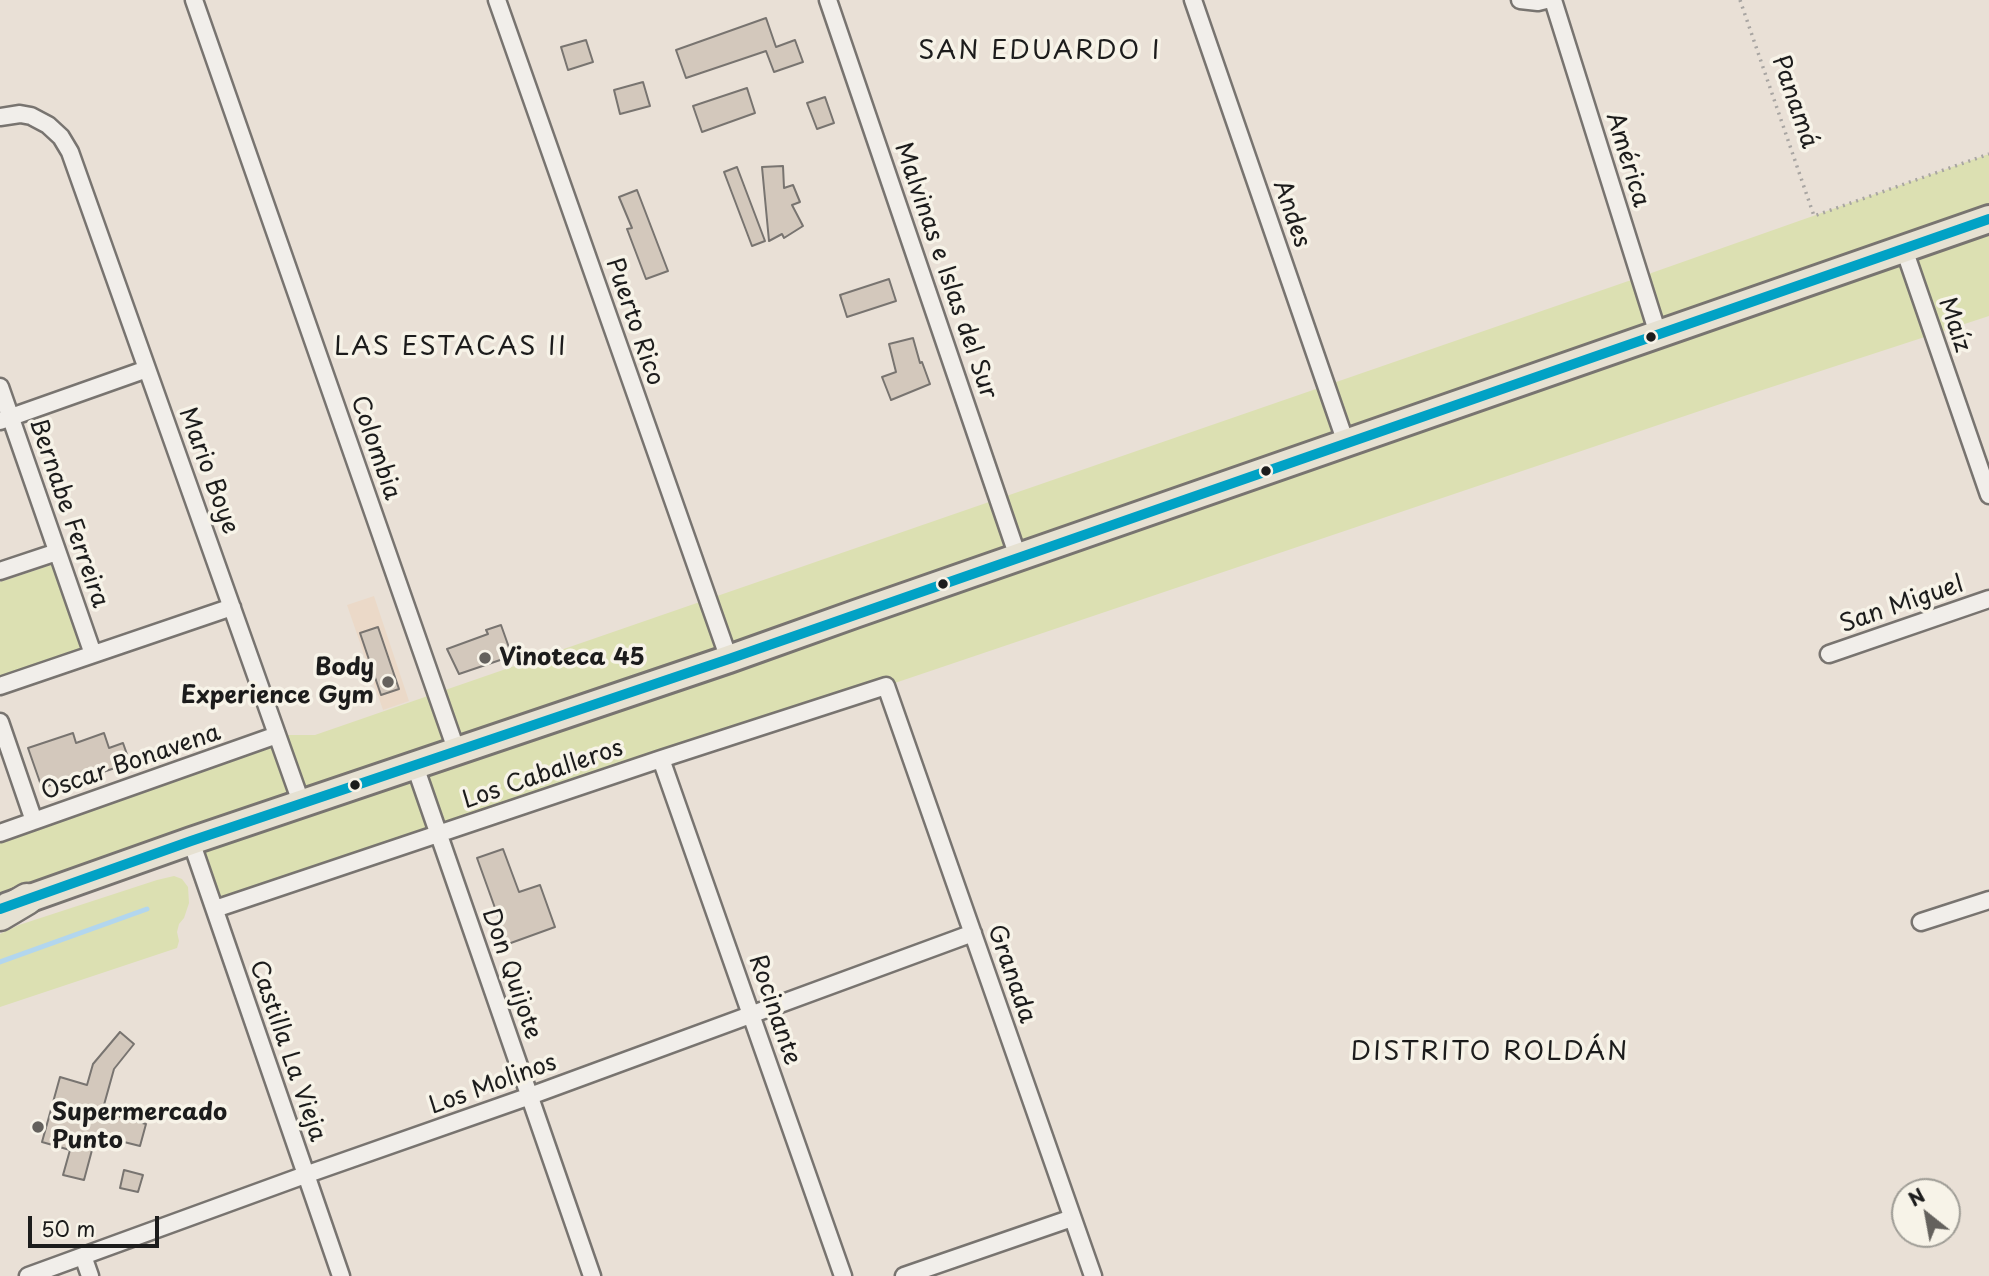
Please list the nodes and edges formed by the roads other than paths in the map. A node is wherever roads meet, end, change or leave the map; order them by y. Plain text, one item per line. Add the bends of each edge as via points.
1 (194, 0) edge
2 (497, 0) edge
3 (828, 0) edge
4 (1193, 0) edge
5 (1520, 0) edge
6 (1546, 0) edge
7 (1553, 0) edge
8 (0, 117) edge
9 (1989, 219) edge
10 (1904, 249) junction
11 (1658, 334) junction
12 (147, 369) junction
13 (0, 387) edge
14 (5, 419) edge
15 (1346, 443) junction
16 (1989, 495) edge
17 (57, 552) junction
18 (1018, 557) junction
19 (0, 571) edge
20 (1989, 599) edge
21 (232, 607) junction
22 (93, 654) junction
23 (1829, 654) dead end
24 (729, 659) junction
25 (0, 685) edge
26 (886, 686) joint
27 (0, 722) edge
28 (277, 735) junction
29 (457, 752) junction
30 (661, 759) junction
31 (415, 766) junction
32 (302, 805) junction
33 (34, 821) junction
34 (0, 833) edge
35 (439, 834) junction
36 (191, 841) junction
37 (1989, 900) edge
38 (9, 905) edge
39 (215, 909) junction
40 (0, 915) edge
41 (1921, 922) dead end
42 (973, 933) junction
43 (751, 1015) junction
44 (530, 1097) junction
45 (305, 1175) junction
46 (1072, 1218) junction
47 (83, 1256) junction
48 (28, 1276) edge
49 (90, 1276) edge
50 (341, 1276) edge
51 (592, 1276) edge
52 (843, 1276) edge
53 (904, 1276) edge
54 (1093, 1276) edge

1 - 29 street, Colombia
2 - 24 street, Puerto Rico
3 - 18 street, Malvinas e Islas del Sur
4 - 15 street, Andes
5 - 6 street
7 - 11 street, América
8 - 12 street, Mario Boye via 31,116 48,125 70,152
9 - 10 main road
10 - 11 main road
10 - 16 street, Maíz
11 - 15 main road
12 - 14 street
12 - 21 street, Mario Boye
13 - 14 street, Bernabe Ferreira
14 - 17 street, Bernabe Ferreira
15 - 18 main road
17 - 19 street
17 - 22 street, Bernabe Ferreira
18 - 24 main road
20 - 23 street, San Miguel
21 - 22 street
21 - 28 street, Mario Boye
22 - 25 street
24 - 29 main road
26 - 30 street, Los Caballeros
26 - 42 street, Granada
27 - 33 street
28 - 32 street, Mario Boye
28 - 33 street, Oscar Bonavena
29 - 31 main road
30 - 35 street, Los Caballeros
30 - 43 street, Rocinante
31 - 32 main road
31 - 35 street, Don Quijote
32 - 36 main road
33 - 34 street, Oscar Bonavena
35 - 39 street, Los Caballeros
35 - 44 street, Don Quijote
36 - 38 main road
36 - 39 street, Castilla La Vieja
37 - 41 street
38 - 40 highway
39 - 45 street, Castilla La Vieja
42 - 43 street, Los Molinos
42 - 46 street, Granada
43 - 44 street, Los Molinos
43 - 52 street, Rocinante
44 - 45 street, Los Molinos
44 - 51 street, Don Quijote
45 - 47 street, Los Molinos
45 - 50 street, Castilla La Vieja
46 - 53 street
46 - 54 street, Granada
47 - 48 street, Los Molinos
47 - 49 street

